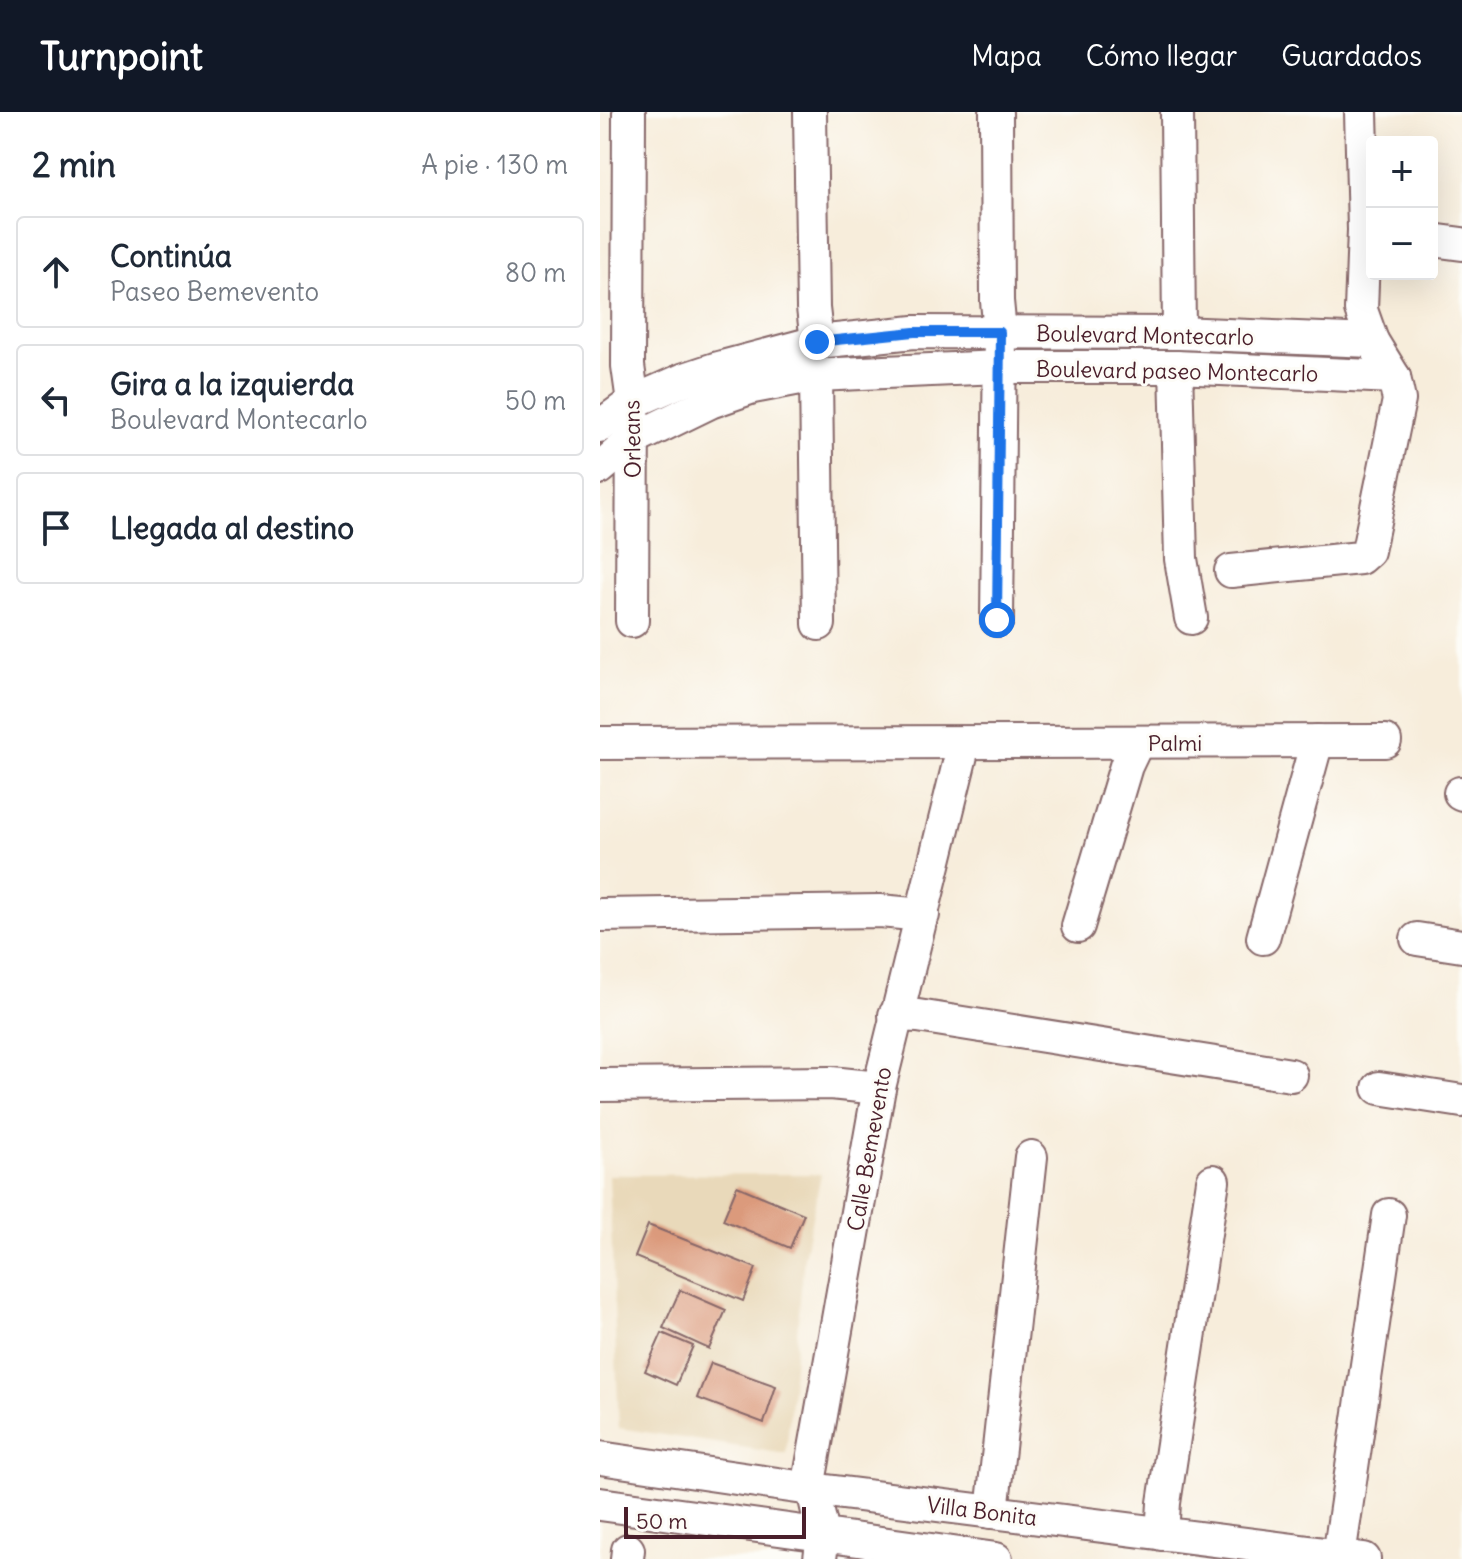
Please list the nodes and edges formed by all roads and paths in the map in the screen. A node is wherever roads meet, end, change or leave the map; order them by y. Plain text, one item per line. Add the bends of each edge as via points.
1 (629, 112) edge
2 (810, 112) edge
3 (996, 112) edge
4 (1177, 112) edge
5 (1361, 112) edge
6 (1367, 208) edge
7 (1438, 241) edge
8 (1462, 244) edge
9 (1366, 253) edge
10 (1000, 332) junction
11 (1179, 333) junction
12 (1372, 341) junction
13 (817, 342) junction
14 (1000, 367) junction
15 (1176, 367) junction
16 (816, 375) junction
17 (1394, 377) junction
18 (633, 402) junction
19 (600, 426) edge
20 (634, 439) junction
21 (600, 468) edge
22 (1231, 571) dead end
23 (1191, 618) dead end
24 (997, 620) dead end
25 (632, 621) dead end
26 (819, 624) dead end
27 (1317, 741) junction
28 (1385, 741) dead end
29 (600, 743) edge
30 (964, 743) junction
31 (1137, 743) junction
32 (600, 915) edge
33 (923, 915) junction
34 (1078, 926) dead end
35 (1263, 938) dead end
36 (1417, 939) dead end
37 (1462, 946) edge
38 (895, 1015) junction
39 (1291, 1075) dead end
40 (600, 1085) edge
41 (879, 1088) junction
42 (1379, 1088) dead end
43 (1462, 1101) edge
44 (1031, 1157) dead end
45 (1213, 1181) dead end
46 (1389, 1215) dead end
47 (600, 1458) edge
48 (811, 1489) junction
49 (600, 1504) edge
50 (992, 1512) junction
51 (1162, 1534) junction
52 (821, 1547) edge
53 (1352, 1557) edge
54 (996, 1559) edge

1 - 18 street, Orleans via 628,366
2 - 13 street
3 - 10 street
4 - 11 street
5 - 6 street
7 - 8 street
9 - 12 street via 1361,310
10 - 11 street, Boulevard Montecarlo
10 - 13 street, Boulevard Montecarlo via 914,332
10 - 14 street
11 - 12 street, Boulevard Montecarlo
12 - 17 street
13 - 18 street, Boulevard Montecarlo via 715,369
14 - 15 street, Boulevard paseo Montecarlo
14 - 16 street, Boulevard paseo Montecarlo
14 - 24 street
15 - 17 street, Boulevard paseo Montecarlo
15 - 23 street via 1181,559
16 - 20 street, Boulevard paseo Montecarlo via 710,402
16 - 26 street
17 - 22 street via 1399,400 1366,554
18 - 19 street, Boulevard Montecarlo
18 - 20 street, Orleans
20 - 21 street, Boulevard paseo Montecarlo
20 - 25 street, Orleans
27 - 28 street, Palmi
27 - 31 street, Palmi
27 - 35 street
29 - 30 street, Palmi
30 - 31 street, Palmi
30 - 33 street, Calle Bemevento
31 - 34 street
32 - 33 street
33 - 38 street, Calle Bemevento
36 - 37 street
38 - 39 street
38 - 41 street, Calle Bemevento
40 - 41 street via 831,1083
41 - 48 street, Calle Bemevento
42 - 43 street
44 - 50 street
45 - 51 street
46 - 53 street
47 - 48 street, Villa Bonita
48 - 50 street, Villa Bonita
48 - 52 street, Calle Bemevento
49 - 52 street, Villa Bonita
50 - 51 street, Villa Bonita
51 - 53 street, Villa Bonita
52 - 54 street, Villa Bonita

